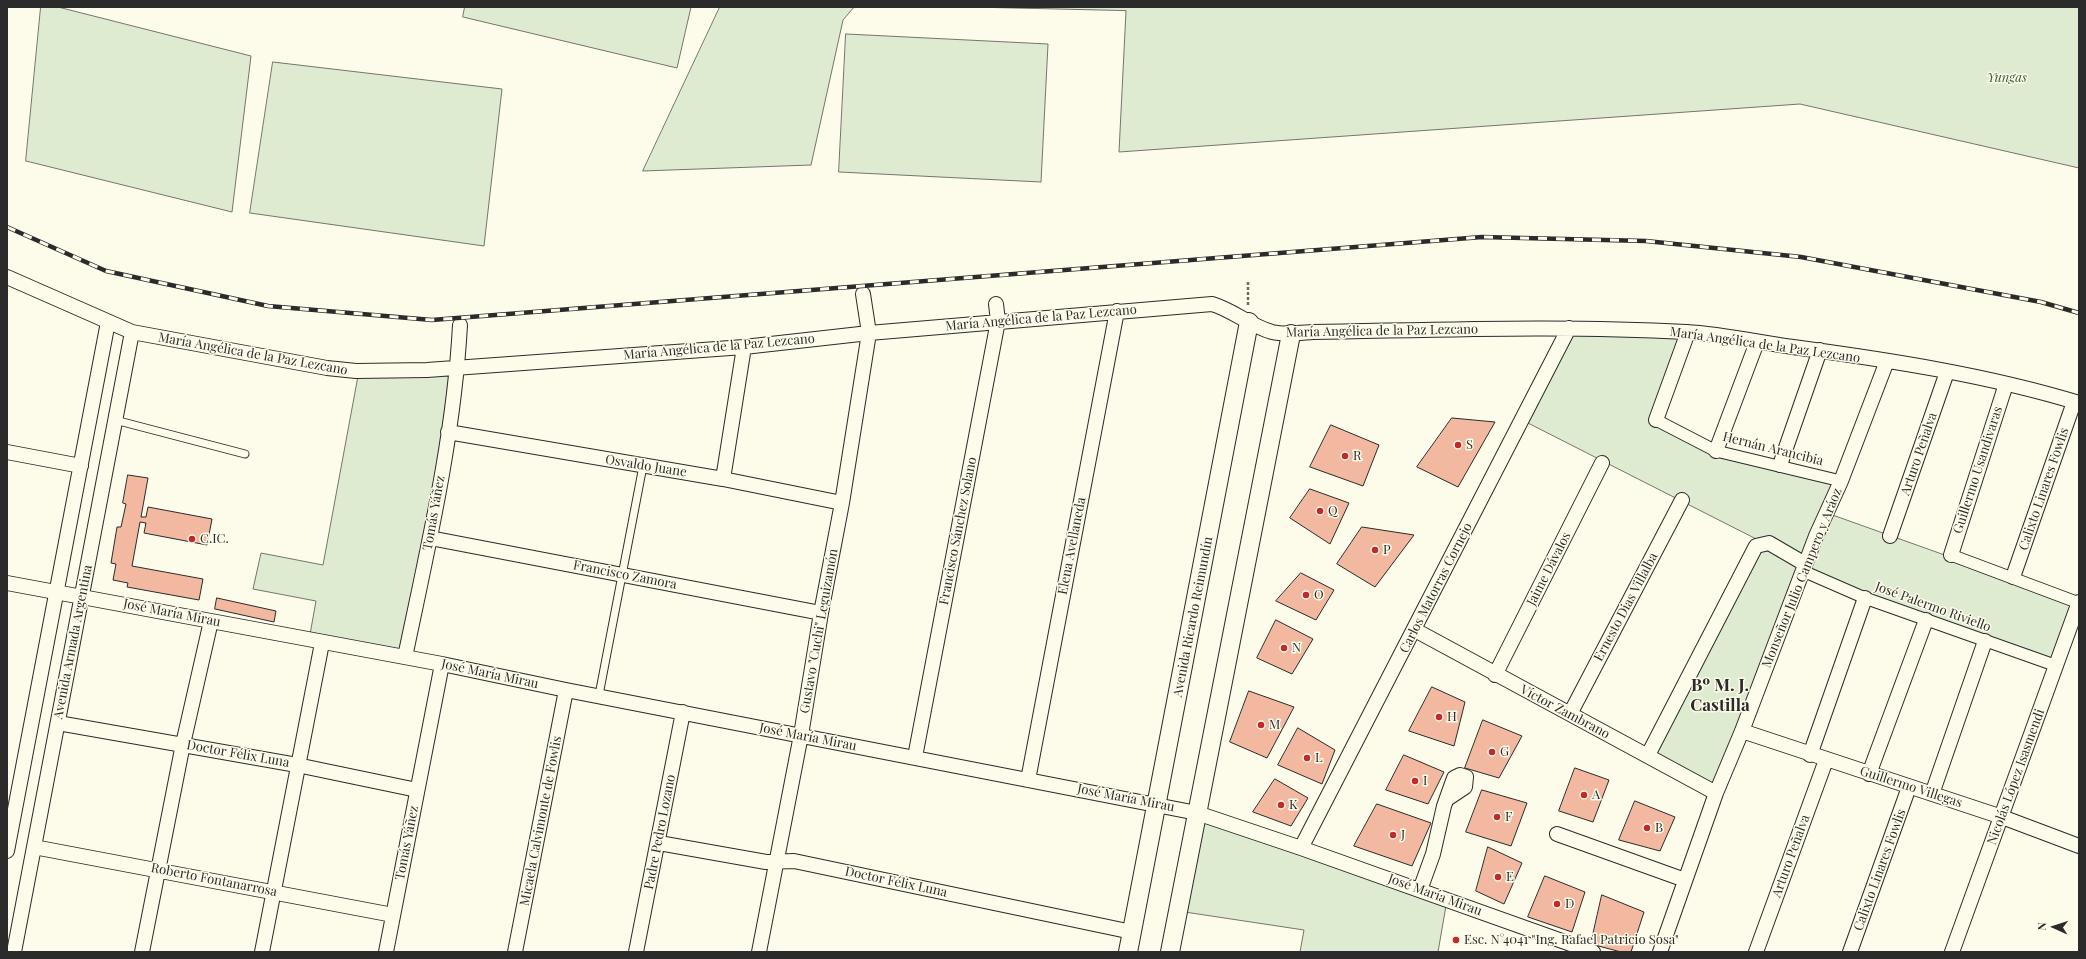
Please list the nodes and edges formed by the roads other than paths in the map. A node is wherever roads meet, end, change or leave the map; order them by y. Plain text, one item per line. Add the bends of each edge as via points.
1 (7, 277) edge
2 (863, 294) dead end
3 (996, 304) dead end
4 (1117, 311) junction
5 (998, 321) junction
6 (108, 322) junction
7 (1249, 322) junction
8 (460, 325) dead end
9 (1570, 328) junction
10 (132, 332) junction
11 (1688, 332) junction
12 (869, 333) junction
13 (1291, 334) junction
14 (1757, 342) junction
15 (744, 347) junction
16 (1820, 350) junction
17 (1887, 361) junction
18 (457, 368) junction
19 (1947, 372) junction
20 (2006, 384) junction
21 (2077, 403) edge
22 (115, 420) junction
23 (1656, 420) joint
24 (448, 432) junction
25 (1716, 451) junction
26 (7, 452) edge
27 (245, 454) dead end
28 (1602, 463) dead end
29 (1780, 465) junction
30 (81, 466) junction
31 (643, 466) junction
32 (723, 479) junction
33 (1841, 481) junction
34 (1682, 500) dead end
35 (842, 503) junction
36 (1890, 536) dead end
37 (430, 538) junction
38 (1951, 555) joint
39 (1804, 567) junction
40 (623, 574) junction
41 (2013, 577) junction
42 (7, 583) edge
43 (56, 591) junction
44 (82, 596) junction
45 (1865, 598) junction
46 (2079, 602) edge
47 (821, 613) junction
48 (211, 620) junction
49 (1926, 620) junction
50 (1415, 630) junction
51 (1985, 640) junction
52 (322, 643) junction
53 (405, 657) junction
54 (442, 664) junction
55 (2057, 666) junction
56 (1496, 675) junction
57 (566, 690) junction
58 (599, 695) junction
59 (683, 712) junction
60 (1570, 714) junction
61 (58, 723) junction
62 (1742, 731) junction
63 (801, 735) junction
64 (183, 744) junction
65 (1648, 755) junction
66 (1810, 755) junction
67 (915, 757) junction
68 (1826, 760) junction
69 (297, 765) junction
70 (1869, 774) junction
71 (1028, 780) junction
72 (1909, 787) junction
73 (417, 790) junction
74 (1716, 793) junction
75 (1932, 794) junction
76 (1447, 799) dead end
77 (1157, 804) junction
78 (1197, 813) junction
79 (2002, 817) junction
80 (1557, 834) dead end
81 (659, 843) junction
82 (2079, 846) edge
83 (34, 847) junction
84 (1301, 848) junction
85 (7, 851) edge
86 (778, 862) junction
87 (157, 869) junction
88 (1685, 880) junction
89 (1420, 890) junction
90 (273, 891) junction
91 (393, 915) junction
92 (1132, 932) junction
93 (14, 952) edge
94 (142, 952) edge
95 (262, 952) edge
96 (386, 952) edge
97 (515, 952) edge
98 (636, 952) edge
99 (759, 952) edge
100 (1128, 952) edge
101 (1170, 952) edge
102 (1592, 952) edge
103 (1660, 952) edge
104 (1756, 952) edge
105 (1850, 952) edge
106 (1952, 952) edge

1 - 6 street, María Angélica de la Paz Lezcano
2 - 12 street, Gustavo "Cuchi" Leguizamón
3 - 5 street, Francisco Sánchez Solano
4 - 5 street, María Angélica de la Paz Lezcano
4 - 7 street, María Angélica de la Paz Lezcano via 1212,304 1223,307
4 - 71 street, Elena Avellaneda
5 - 12 street, María Angélica de la Paz Lezcano
5 - 67 street, Francisco Sánchez Solano
6 - 10 street, María Angélica de la Paz Lezcano
6 - 30 street, Avenida Armada Argentina
7 - 13 street, María Angélica de la Paz Lezcano via 1273,332
7 - 77 street, Avenida Ricardo Reimundín
8 - 18 street, Tomás Yáñez
9 - 11 street, María Angélica de la Paz Lezcano
9 - 13 street, María Angélica de la Paz Lezcano
9 - 50 street, Carlos Matorras Cornejo
10 - 18 street, María Angélica de la Paz Lezcano via 341,370
10 - 22 street, Avenida Armada Argentina
11 - 14 street, María Angélica de la Paz Lezcano
11 - 23 street
12 - 15 street, María Angélica de la Paz Lezcano
12 - 35 street, Gustavo "Cuchi" Leguizamón
13 - 78 street
14 - 16 street, María Angélica de la Paz Lezcano
14 - 25 street
15 - 18 street, María Angélica de la Paz Lezcano
15 - 32 street
16 - 17 street, María Angélica de la Paz Lezcano
16 - 29 street
17 - 19 street, María Angélica de la Paz Lezcano
17 - 33 street, Monseñor Julio Campero y Aráoz
18 - 24 street, Tomás Yáñez
19 - 20 street, María Angélica de la Paz Lezcano
19 - 36 street, Arturo Peñalva
20 - 21 street, María Angélica de la Paz Lezcano
20 - 38 street, Guillermo Usandivaras
21 - 41 street, Calixto Linares Fowlis
22 - 27 lane
22 - 44 street, Avenida Armada Argentina
23 - 25 street, Hernán Arancibia
24 - 31 street, Osvaldo Juane
24 - 37 street, Tomás Yáñez
25 - 29 street, Hernán Arancibia
26 - 30 street
28 - 56 street, Jaime Dávalos
29 - 33 street, Hernán Arancibia
30 - 43 street, Avenida Armada Argentina
31 - 32 street, Osvaldo Juane
31 - 40 lane
32 - 35 street, Osvaldo Juane
33 - 39 street, Monseñor Julio Campero y Aráoz
34 - 60 street, Ernesto Dias Villalba
35 - 47 street, Gustavo "Cuchi" Leguizamón
37 - 40 street, Francisco Zamora
37 - 53 street, Tomás Yáñez
38 - 41 street
39 - 45 street, José Palermo Riviello
39 - 62 street, Monseñor Julio Campero y Aráoz
39 - 65 street via 1769,543 1756,546
40 - 47 street, Francisco Zamora
40 - 58 lane
41 - 46 street
42 - 43 street, José María Mirau
43 - 44 street, José María Mirau
43 - 85 street, Avenida Armada Argentina
44 - 48 street, José María Mirau
44 - 61 street, Avenida Armada Argentina
45 - 49 street, José Palermo Riviello
45 - 66 street
46 - 55 street, Nicolás López Isasmendi
47 - 63 street, Gustavo "Cuchi" Leguizamón
48 - 52 street, José María Mirau
48 - 64 street
49 - 51 street, José Palermo Riviello
49 - 70 street
50 - 56 street, Víctor Zambrano
50 - 84 street, Carlos Matorras Cornejo
51 - 55 street, José Palermo Riviello
51 - 75 street
52 - 53 street, José María Mirau
52 - 69 street
53 - 54 street, José María Mirau
54 - 57 street, José María Mirau
54 - 73 street, Tomás Yáñez
55 - 79 street, Nicolás López Isasmendi
56 - 60 street, Víctor Zambrano
57 - 58 street, José María Mirau
57 - 97 street, Micaela Calvimonte de Fowlis
58 - 59 street, José María Mirau
59 - 63 street, José María Mirau
59 - 81 street, Padre Pedro Lozano
60 - 65 street, Víctor Zambrano
61 - 64 street, Doctor Félix Luna
61 - 83 street, Avenida Armada Argentina
62 - 66 street, Guillermo Villegas
62 - 74 street, Monseñor Julio Campero y Aráoz
63 - 67 street, José María Mirau
63 - 86 street, Gustavo "Cuchi" Leguizamón
64 - 69 street, Doctor Félix Luna
64 - 87 street
65 - 74 street, Víctor Zambrano
66 - 68 street, Guillermo Villegas
67 - 71 street, José María Mirau
68 - 70 street, Guillermo Villegas
68 - 104 street, Arturo Peñalva
69 - 73 street, Doctor Félix Luna
69 - 90 street
70 - 72 street, Guillermo Villegas
71 - 77 street, José María Mirau
72 - 75 street, Guillermo Villegas
72 - 105 street, Calixto Linares Fowlis
73 - 91 street, Tomás Yáñez
74 - 88 street, Monseñor Julio Campero y Aráoz
75 - 79 street, Guillermo Villegas
76 - 89 street via 1434,854
77 - 78 street, José María Mirau
77 - 92 street, Avenida Ricardo Reimundín
78 - 84 street, José María Mirau
78 - 101 street
79 - 82 street, Guillermo Villegas
79 - 106 street, Nicolás López Isasmendi
80 - 88 street
81 - 86 street, Doctor Félix Luna
81 - 98 street, Padre Pedro Lozano
83 - 87 street, Roberto Fontanarrosa
83 - 93 street, Avenida Armada Argentina
84 - 89 street, José María Mirau
86 - 92 street, Doctor Félix Luna via 794,861
86 - 99 street, Gustavo "Cuchi" Leguizamón
87 - 90 street, Roberto Fontanarrosa
87 - 94 street
88 - 103 street, Monseñor Julio Campero y Aráoz
89 - 102 street, José María Mirau
90 - 91 street, Roberto Fontanarrosa
90 - 95 street
91 - 96 street, Tomás Yáñez
92 - 100 street, Avenida Ricardo Reimundín

